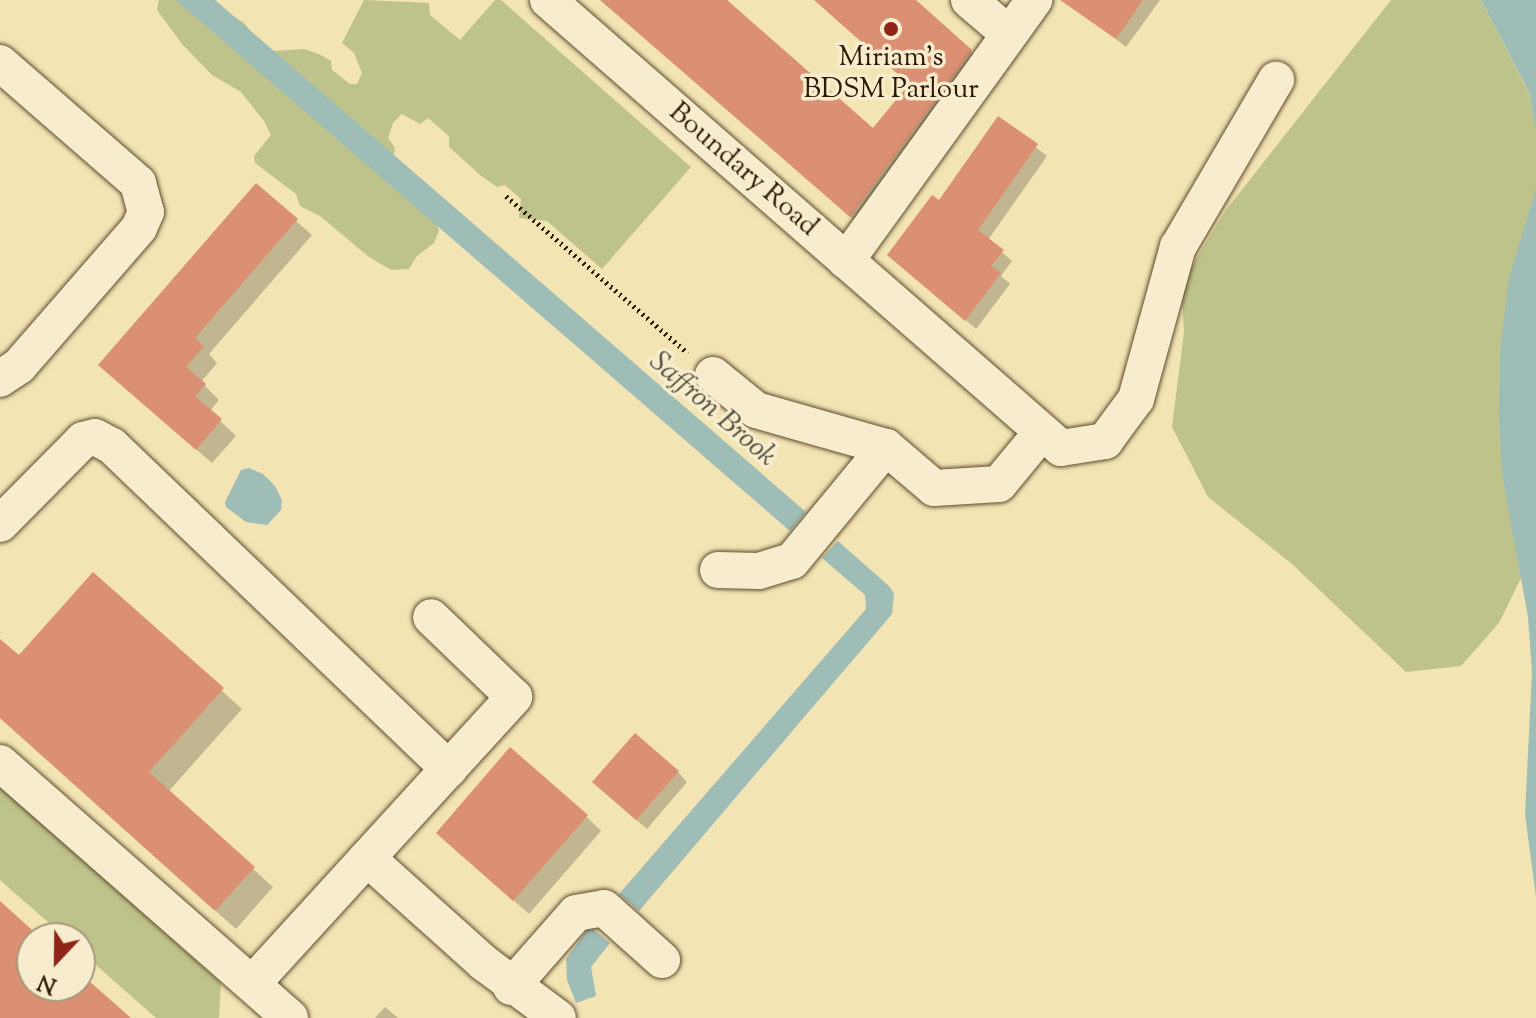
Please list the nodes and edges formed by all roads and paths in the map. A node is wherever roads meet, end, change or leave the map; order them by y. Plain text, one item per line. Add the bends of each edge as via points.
1 (548, 0) edge
2 (969, 0) edge
3 (1034, 0) edge
4 (1009, 34) junction
5 (0, 63) edge
6 (1276, 80) dead end
7 (506, 196) dead end
8 (846, 261) junction
9 (713, 375) joint
10 (4, 393) edge
11 (1042, 432) junction
12 (886, 447) junction
13 (0, 524) edge
14 (718, 570) dead end
15 (431, 617) dead end
16 (0, 763) edge
17 (449, 769) junction
18 (367, 858) junction
19 (662, 960) dead end
20 (252, 984) junction
21 (511, 987) junction
22 (290, 1018) edge
23 (558, 1018) edge

1 - 8 street, Boundary Road
2 - 4 street
3 - 4 street
4 - 8 street
5 - 10 street via 138,183 146,212 139,228 19,366
6 - 11 street, Boundary Road via 1178,247 1136,399 1105,441 1061,448
7 - 9 path
8 - 11 street, Boundary Road
9 - 12 street via 756,410
11 - 12 street via 999,484 934,488
12 - 14 street via 792,561 759,571
13 - 17 street via 83,440 95,437 112,446
15 - 17 street via 514,697
16 - 20 street
17 - 18 street
18 - 20 street
18 - 21 street
19 - 21 street via 604,908 590,910 576,913
20 - 22 street
21 - 23 street

